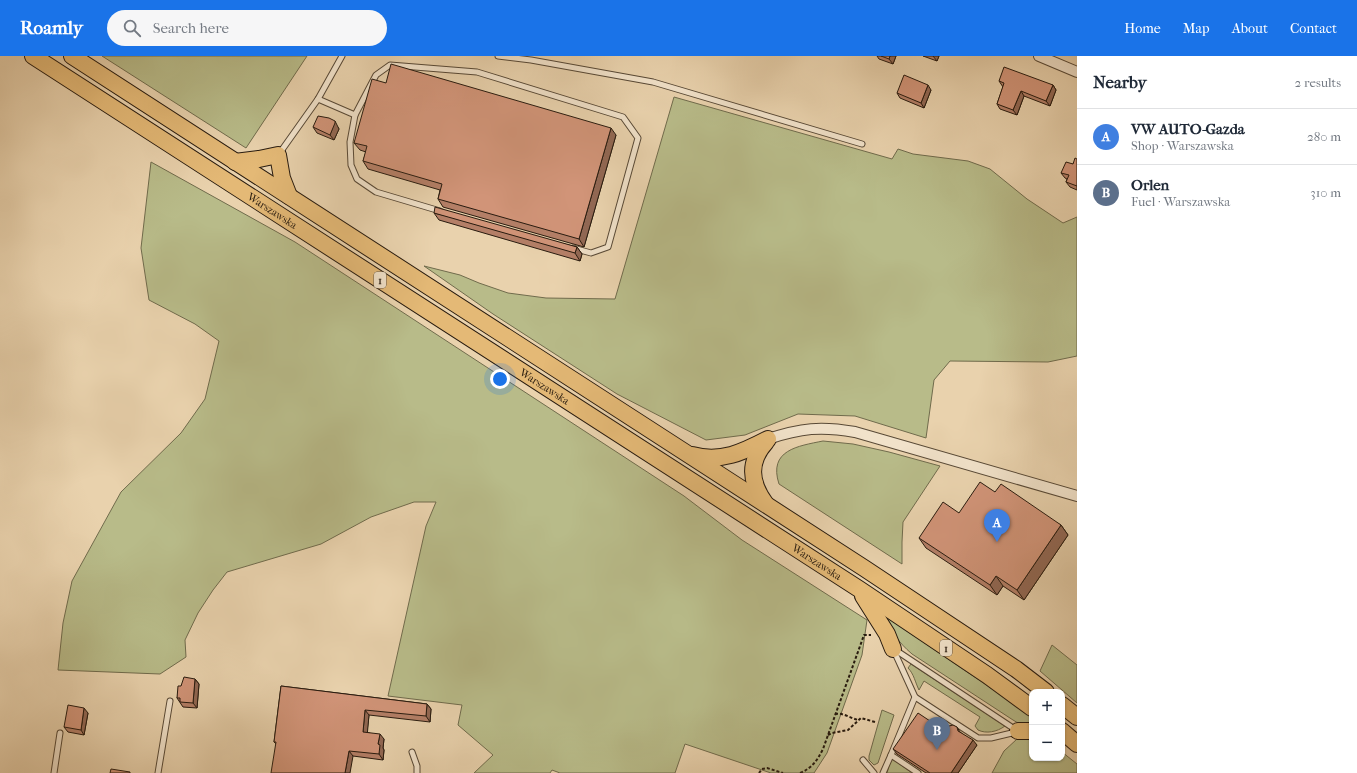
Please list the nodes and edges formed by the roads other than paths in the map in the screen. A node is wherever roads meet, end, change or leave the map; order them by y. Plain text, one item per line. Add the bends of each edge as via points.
1 (33, 56) edge
2 (72, 56) edge
3 (342, 56) edge
4 (498, 56) edge
5 (1039, 56) edge
6 (1077, 72) edge
7 (318, 100) junction
8 (355, 115) junction
9 (862, 144) dead end
10 (278, 155) junction
11 (235, 162) junction
12 (289, 196) junction
13 (448, 213) edge
14 (570, 247) edge
15 (768, 439) junction
16 (687, 454) junction
17 (1077, 496) edge
18 (774, 510) junction
19 (858, 589) junction
20 (893, 649) junction
21 (1042, 689) edge
22 (915, 697) junction
23 (170, 701) dead end
24 (1029, 706) edge
25 (1065, 707) edge
26 (1077, 717) edge
27 (1025, 731) edge
28 (60, 733) dead end
29 (412, 752) dead end
30 (890, 755) junction
31 (863, 760) dead end
32 (54, 773) edge
33 (158, 773) edge
34 (418, 773) edge
35 (874, 773) edge
36 (883, 773) edge
37 (918, 773) edge

1 - 19 main road, Warszawska / 1
2 - 11 main road, Warszawska / 1
3 - 7 lane
4 - 9 lane via 653,82
5 - 6 street
7 - 8 lane
7 - 10 lane
8 - 13 lane via 350,142 351,165 357,179 376,192
8 - 14 lane via 376,75 390,66 477,72 623,117 638,138 608,247 591,253
10 - 11 main road
10 - 12 main road via 282,178
11 - 12 main road, Warszawska / 1
12 - 16 main road, Warszawska / 1
15 - 16 main road via 744,452 726,456 706,458
15 - 17 street via 802,430 835,428
15 - 18 main road via 755,457 753,475 759,495
16 - 18 main road, Warszawska / 1
18 - 21 main road, Warszawska / 1 via 961,632
19 - 20 main road via 887,634
19 - 24 main road, Warszawska / 1
20 - 22 lane
20 - 27 lane
22 - 27 lane via 978,738
22 - 30 lane
23 - 33 lane
25 - 26 main road
28 - 32 lane
29 - 34 lane
30 - 36 lane
30 - 37 lane
31 - 35 lane

